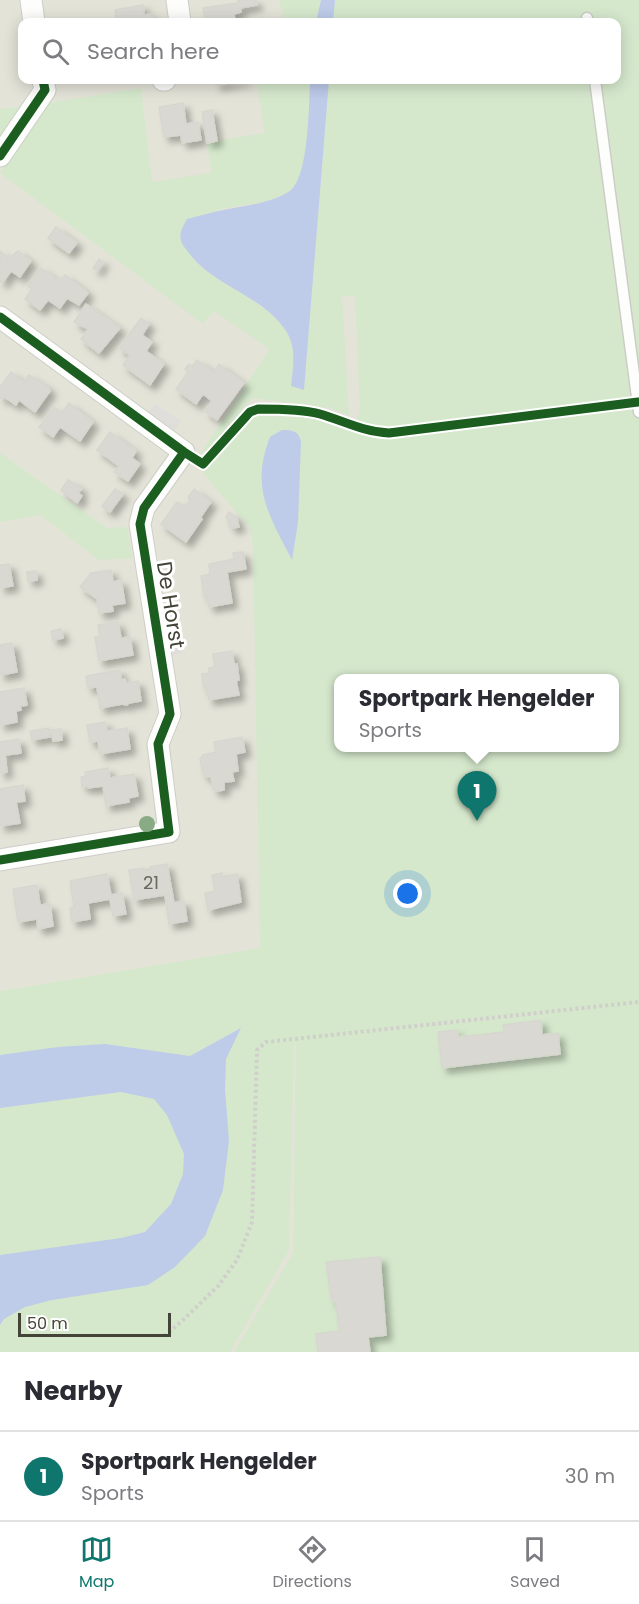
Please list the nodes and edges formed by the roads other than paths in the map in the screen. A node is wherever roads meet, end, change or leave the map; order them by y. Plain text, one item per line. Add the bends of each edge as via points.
1 (31, 0) edge
2 (177, 0) edge
3 (33, 18) edge
4 (179, 18) edge
5 (44, 84) edge
6 (597, 84) edge
7 (0, 156) edge
8 (0, 317) edge
9 (639, 412) edge
10 (0, 860) edge

1 - 3 street
2 - 4 street
5 - 7 street via 45,90
6 - 9 lane
8 - 10 street, De Horst via 184,452 144,508 140,524 170,714 158,744 169,832

